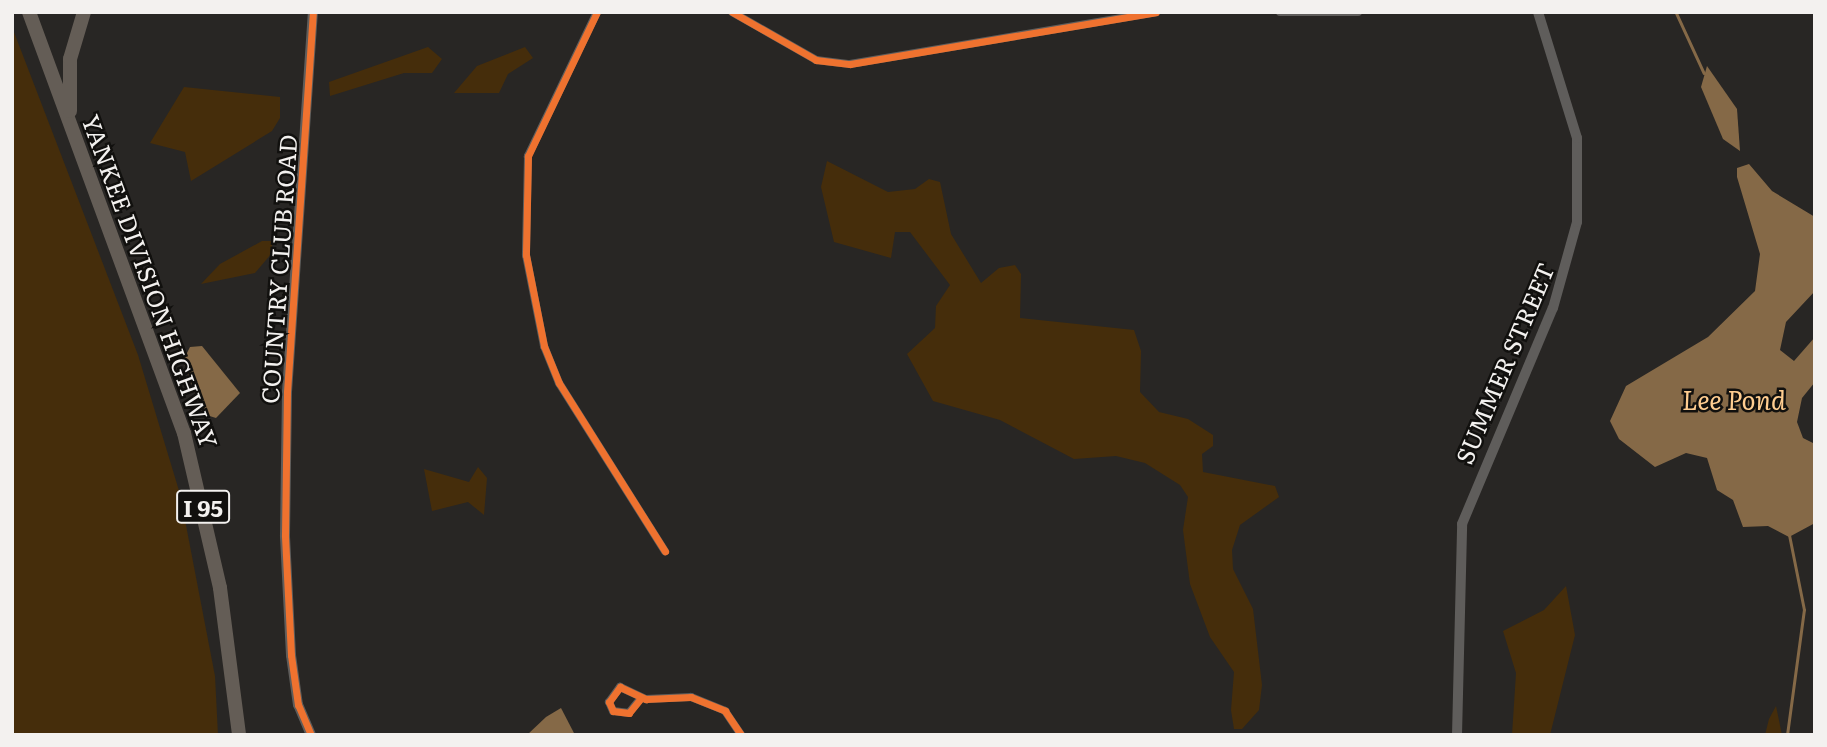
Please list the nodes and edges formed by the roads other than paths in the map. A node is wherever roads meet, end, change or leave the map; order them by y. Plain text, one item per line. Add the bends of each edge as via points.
1 (29, 12) edge
2 (84, 12) edge
3 (313, 12) edge
4 (597, 12) edge
5 (732, 12) edge
6 (1156, 12) edge
7 (1280, 12) edge
8 (1358, 12) edge
9 (1538, 12) edge
10 (70, 123) junction
11 (665, 551) dead end
12 (641, 698) dead end
13 (239, 735) edge
14 (311, 735) edge
15 (741, 735) edge
16 (1457, 735) edge

1 - 10 highway, YANKEE DIVISION HIGHWAY / I 95
2 - 10 highway via 70,59
3 - 14 street, COUNTRY CLUB ROAD via 287,392 285,534 291,655 298,705
4 - 11 street via 528,156 526,255 558,383
5 - 6 street via 816,60 850,64
7 - 8 street
9 - 16 main road, SUMMER STREET via 1577,138 1577,222 1553,308 1462,524
10 - 13 highway, YANKEE DIVISION HIGHWAY / I 95 via 188,449 221,596
12 - 15 street via 712,702

